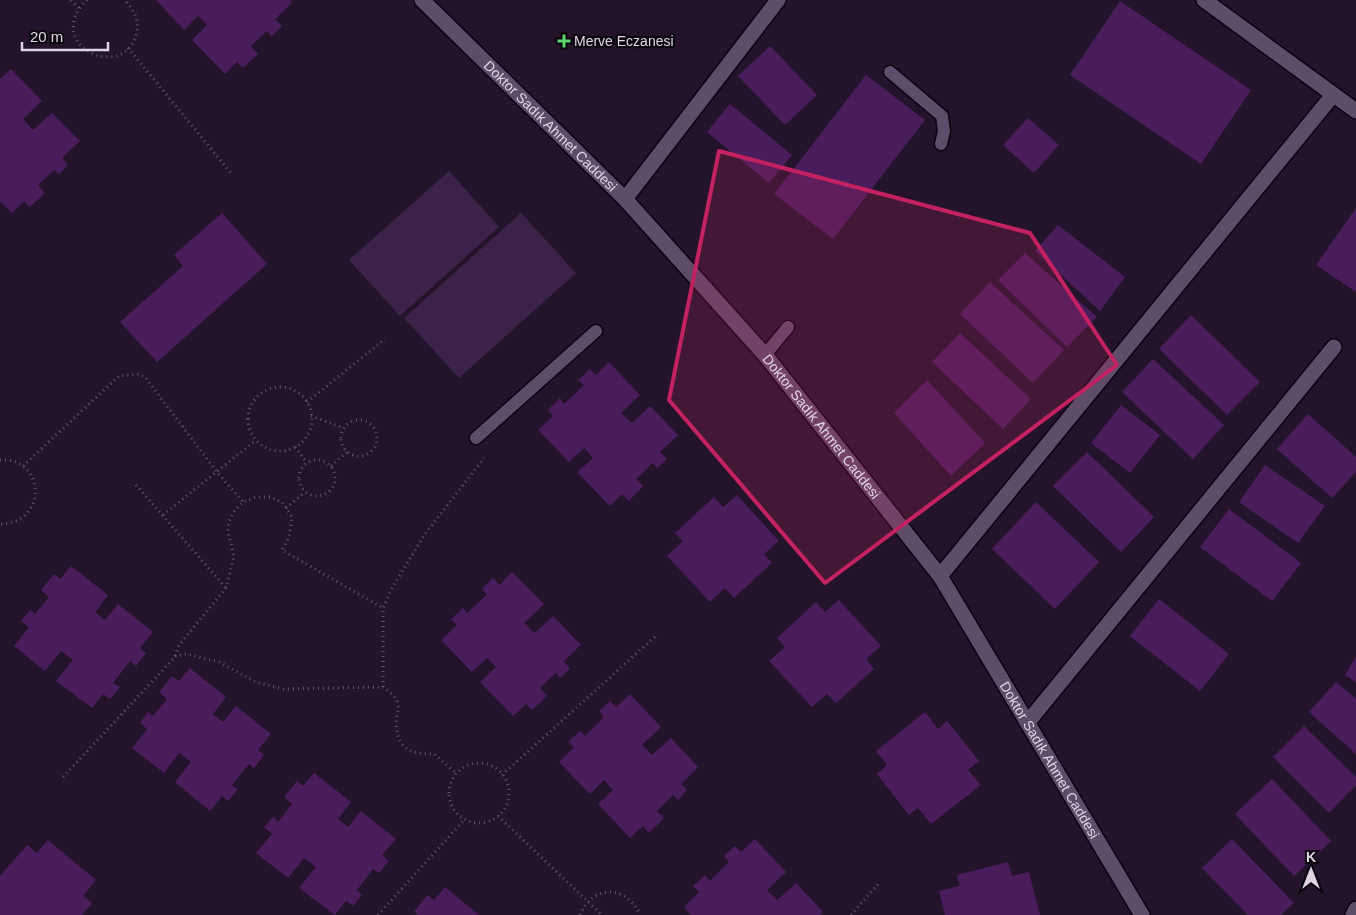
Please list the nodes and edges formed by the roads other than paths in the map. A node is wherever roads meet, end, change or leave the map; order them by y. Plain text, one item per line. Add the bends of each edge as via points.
1 (422, 0) edge
2 (778, 0) edge
3 (1204, 0) edge
4 (890, 72) dead end
5 (1333, 95) junction
6 (1356, 111) edge
7 (941, 144) dead end
8 (625, 199) junction
9 (788, 326) dead end
10 (596, 331) dead end
11 (1334, 347) dead end
12 (765, 355) junction
13 (476, 438) dead end
14 (940, 576) junction
15 (1028, 722) junction
16 (1356, 910) edge
17 (1142, 915) edge
18 (1353, 915) edge

1 - 8 street, Doktor Sadık Ahmet Caddesi
2 - 8 street
3 - 5 street
4 - 7 lane via 942,116 944,131
5 - 6 street
5 - 14 street
8 - 12 street, Doktor Sadık Ahmet Caddesi
9 - 12 lane
10 - 13 lane
11 - 15 street
12 - 14 street, Doktor Sadık Ahmet Caddesi
14 - 15 street, Doktor Sadık Ahmet Caddesi
15 - 17 street, Doktor Sadık Ahmet Caddesi
16 - 18 street

